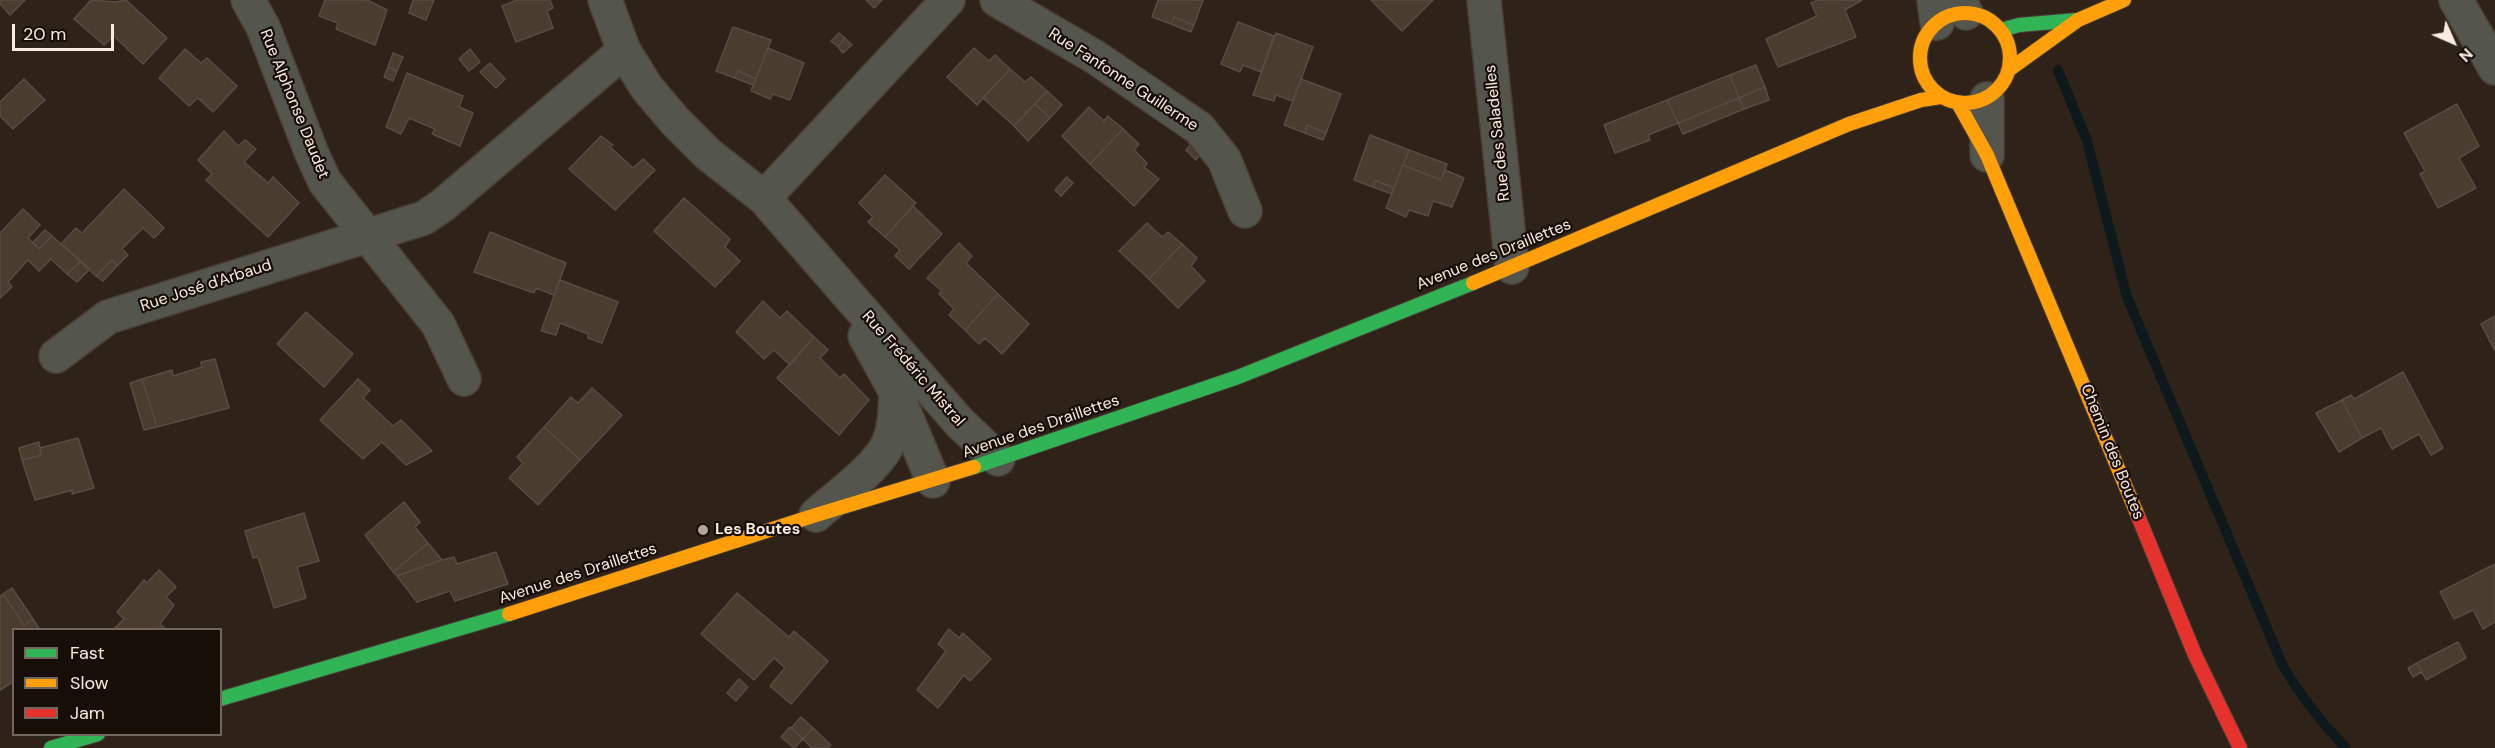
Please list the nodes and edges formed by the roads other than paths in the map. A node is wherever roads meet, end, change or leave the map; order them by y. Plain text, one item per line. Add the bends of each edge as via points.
1 (248, 0) edge
2 (605, 0) edge
3 (948, 0) edge
4 (997, 0) edge
5 (1484, 0) edge
6 (2124, 0) edge
7 (2456, 0) edge
8 (1949, 9) edge
9 (2078, 20) junction
10 (2001, 30) junction
11 (624, 51) junction
12 (2495, 68) edge
13 (2010, 69) junction
14 (1885, 95) dead end
15 (1941, 97) junction
16 (1972, 101) junction
17 (1849, 124) junction
18 (1987, 155) joint
19 (764, 198) junction
20 (1245, 211) dead end
21 (365, 234) junction
22 (1512, 267) junction
23 (832, 277) junction
24 (56, 356) dead end
25 (464, 379) dead end
26 (896, 392) junction
27 (998, 459) junction
28 (933, 481) junction
29 (816, 515) junction
30 (222, 698) edge
31 (94, 736) edge
32 (51, 748) edge
33 (2240, 748) edge

1 - 21 street, Rue Alphonse Daudet via 263,27 325,182
2 - 11 street, Rue Frédéric Mistral
3 - 19 street
4 - 20 street, Rue Fanfonne Guillerme via 1095,57 1199,128 1224,159
5 - 22 street, Rue des Saladelles
6 - 9 street
7 - 12 street
8 - 10 street via 1979,15
8 - 15 street via 1928,31 1916,70
9 - 10 street
9 - 13 street
10 - 13 street via 2008,41
11 - 19 street, Rue Frédéric Mistral via 647,88 675,121 708,154
11 - 21 street, Rue José d'Arbaud via 443,205 424,218
13 - 16 street via 1997,91
14 - 17 street, Avenue des Draillettes
15 - 16 street
15 - 17 street, Avenue des Draillettes
16 - 18 street, Chemin des Boutes
17 - 22 street, Avenue des Draillettes
18 - 33 street, Chemin des Boutes via 2195,655
19 - 23 street, Rue Frédéric Mistral
21 - 24 street, Rue José d'Arbaud via 108,317
21 - 25 street via 438,324
22 - 27 street, Avenue des Draillettes via 1238,377
23 - 26 street, Rue Frédéric Mistral
23 - 27 street, Rue Frédéric Mistral via 959,422
26 - 28 street, Rue Frédéric Mistral
26 - 29 street, Rue Frédéric Mistral via 894,427 879,458
27 - 28 street, Avenue des Draillettes
28 - 29 street, Avenue des Draillettes
29 - 30 street, Avenue des Draillettes via 512,613
31 - 32 street

